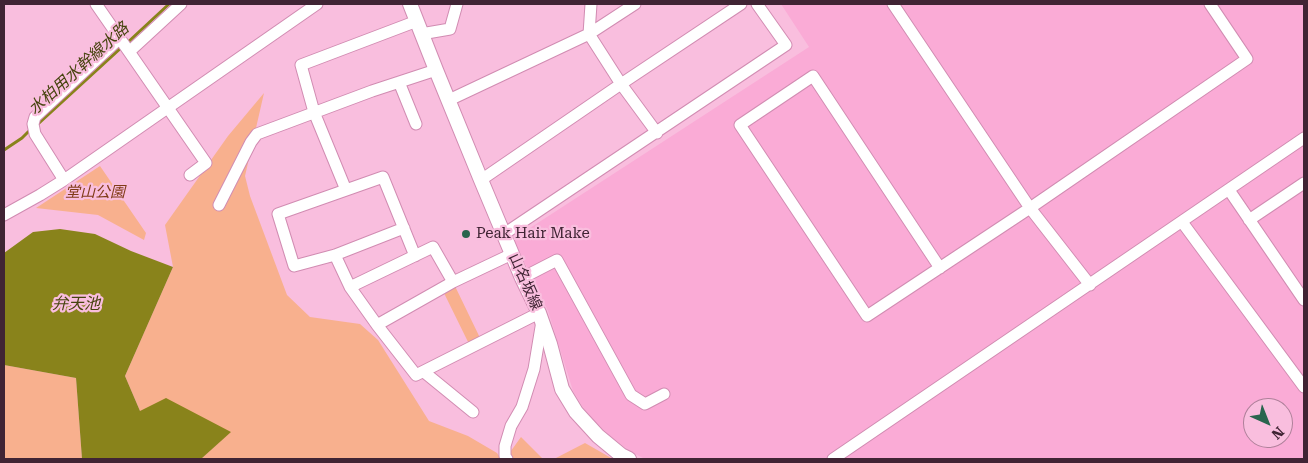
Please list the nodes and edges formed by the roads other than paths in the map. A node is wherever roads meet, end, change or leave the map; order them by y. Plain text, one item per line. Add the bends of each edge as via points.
1 (96, 4) edge
2 (181, 4) edge
3 (317, 4) edge
4 (410, 4) edge
5 (457, 4) edge
6 (591, 4) edge
7 (635, 4) edge
8 (741, 4) edge
9 (758, 4) edge
10 (893, 4) edge
11 (1210, 4) edge
12 (419, 27) junction
13 (589, 34) junction
14 (120, 38) junction
15 (130, 52) junction
16 (436, 70) junction
17 (399, 82) junction
18 (621, 84) junction
19 (449, 100) junction
20 (167, 107) junction
21 (314, 112) junction
22 (416, 124) dead end
23 (657, 133) junction
24 (1304, 138) edge
25 (190, 175) dead end
26 (64, 180) junction
27 (481, 180) junction
28 (1304, 185) edge
29 (346, 190) junction
30 (1229, 190) junction
31 (219, 205) dead end
32 (1030, 208) junction
33 (4, 215) edge
34 (1249, 220) junction
35 (1182, 222) junction
36 (404, 228) junction
37 (504, 234) junction
38 (512, 254) junction
39 (335, 255) junction
40 (415, 256) junction
41 (940, 268) junction
42 (522, 278) junction
43 (453, 282) junction
44 (1090, 285) junction
45 (350, 287) junction
46 (1304, 300) edge
47 (540, 317) junction
48 (377, 325) junction
49 (424, 372) junction
50 (1304, 387) edge
51 (664, 394) dead end
52 (473, 412) dead end
53 (507, 459) edge
54 (629, 459) edge
55 (833, 459) edge

1 - 14 street
2 - 15 street
3 - 20 street
4 - 12 main road, 山名坂線
5 - 12 street via 450,30
6 - 13 street
7 - 13 street
8 - 18 street
9 - 23 street via 786,45
10 - 32 street
11 - 32 street via 1247,59
12 - 16 main road, 山名坂線
12 - 21 street via 301,65
13 - 18 street
13 - 19 street
14 - 15 street
14 - 26 street via 34,117 35,134
15 - 20 street
16 - 17 street
16 - 19 main road, 山名坂線
17 - 21 street
17 - 22 street
18 - 23 street
18 - 27 street
19 - 27 main road, 山名坂線
20 - 25 street via 206,164
20 - 26 street
21 - 29 street
21 - 31 street via 257,134
23 - 37 street
24 - 30 street
26 - 33 street
27 - 37 main road, 山名坂線
28 - 34 street
29 - 36 street via 383,177
29 - 39 street via 278,214 294,266
30 - 34 street
30 - 35 street
32 - 41 street
32 - 44 street
34 - 46 street
35 - 44 street
35 - 50 street
36 - 39 street
36 - 40 street
37 - 38 main road, 山名坂線
38 - 42 main road, 山名坂線
38 - 43 street
39 - 45 street
40 - 43 street via 433,247
40 - 45 street
41 - 41 street via 867,316 740,125 813,76
42 - 47 main road, 山名坂線
42 - 51 street via 557,260 631,395 645,404
43 - 48 street
44 - 55 street
45 - 48 street
47 - 49 street
47 - 53 street via 534,369 504,446
47 - 54 main road, 山名坂線 via 562,389 576,412 598,436
48 - 49 street via 416,375
49 - 52 street

